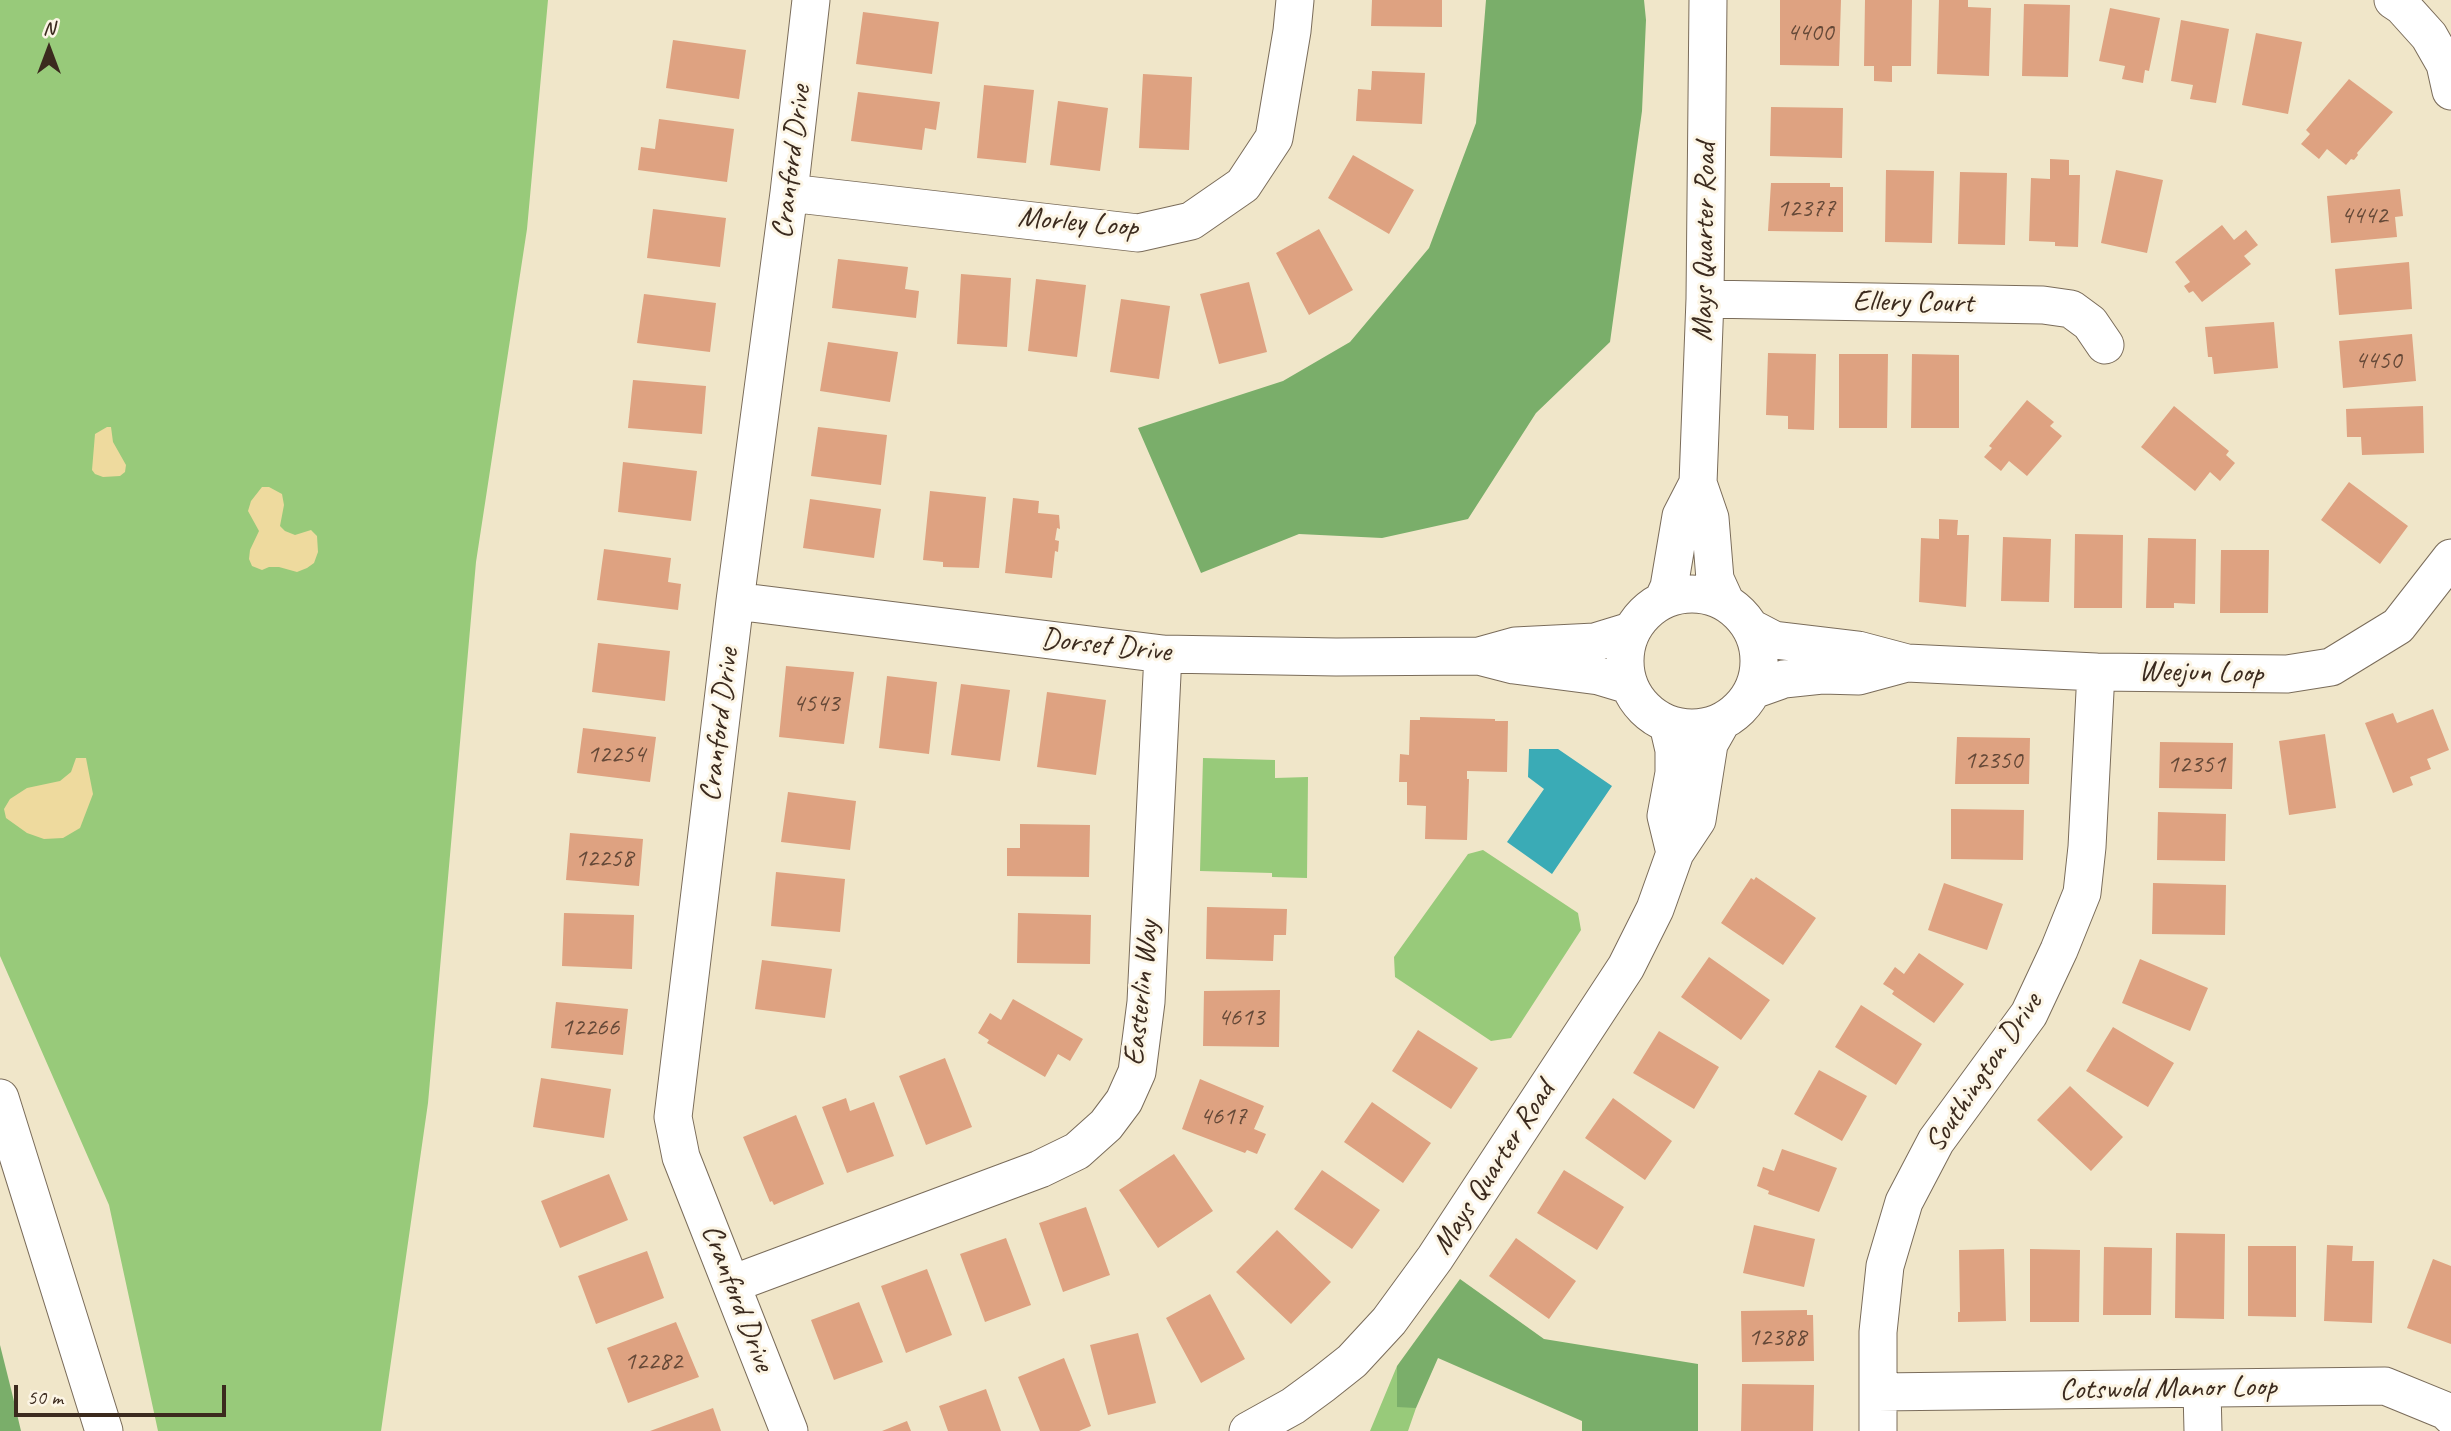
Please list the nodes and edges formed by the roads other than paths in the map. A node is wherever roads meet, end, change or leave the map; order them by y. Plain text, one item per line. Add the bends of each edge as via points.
1 (811, 0) edge
2 (1295, 0) edge
3 (1708, 0) edge
4 (2393, 0) edge
5 (2451, 91) edge
6 (789, 193) junction
7 (1705, 299) junction
8 (2105, 345) dead end
9 (1698, 483) junction
10 (2451, 558) edge
11 (1662, 600) junction
12 (735, 601) junction
13 (1739, 615) junction
14 (1631, 631) junction
15 (1163, 654) junction
16 (1479, 656) junction
17 (1907, 663) junction
18 (2096, 672) junction
19 (1629, 685) junction
20 (1753, 690) junction
21 (1722, 722) junction
22 (1668, 724) junction
23 (1675, 853) junction
24 (0, 1098) edge
25 (732, 1284) junction
26 (2202, 1390) junction
27 (1878, 1392) junction
28 (2451, 1416) edge
29 (104, 1431) edge
30 (789, 1431) edge
31 (1248, 1431) edge
32 (1878, 1431) edge
33 (2203, 1431) edge

1 - 6 street, Cranford Drive
2 - 6 street, Morley Loop via 1274,138 1243,185 1191,221 1138,233
3 - 7 street, Mays Quarter Road
4 - 5 street via 2429,36 2445,64
6 - 12 street, Cranford Drive
7 - 8 street, Ellery Court via 2043,305 2071,309 2090,323
7 - 9 street, Mays Quarter Road
9 - 11 street, Mays Quarter Road via 1681,516 1669,587
9 - 13 street, Mays Quarter Road via 1710,518 1715,579
10 - 18 street, Weejun Loop via 2398,626 2330,667 2287,674
11 - 13 street via 1706,595
11 - 14 street via 1644,613
12 - 15 street, Dorset Drive
12 - 25 street, Cranford Drive via 673,1117 681,1157
13 - 17 street, Weejun Loop via 1774,639 1858,650
13 - 20 street, Mays Quarter Road via 1757,643 1758,675
14 - 16 street, Dorset Drive via 1595,642 1515,646
14 - 19 street via 1625,649
15 - 16 street, Dorset Drive
15 - 25 street, Easterlin Way via 1146,1002 1137,1072 1124,1101 1077,1151 1040,1169
16 - 19 street, Dorset Drive
17 - 18 street, Weejun Loop
17 - 20 street, Weejun Loop via 1859,676 1784,679
18 - 27 street, Southington Drive via 2082,893 2029,1014 1936,1141 1904,1202 1885,1266
19 - 22 street via 1638,702
20 - 21 street, Mays Quarter Road
21 - 22 street via 1686,728
21 - 23 street, Mays Quarter Road via 1709,744 1697,820
22 - 23 street via 1674,773 1666,816
23 - 31 street, Mays Quarter Road via 1655,909 1626,967 1390,1321 1323,1384
24 - 29 street
25 - 30 street, Cranford Drive
26 - 27 street, Cotswold Manor Loop
26 - 28 street, Cotswold Manor Loop via 2385,1386
26 - 33 street
27 - 32 street, Southington Drive

